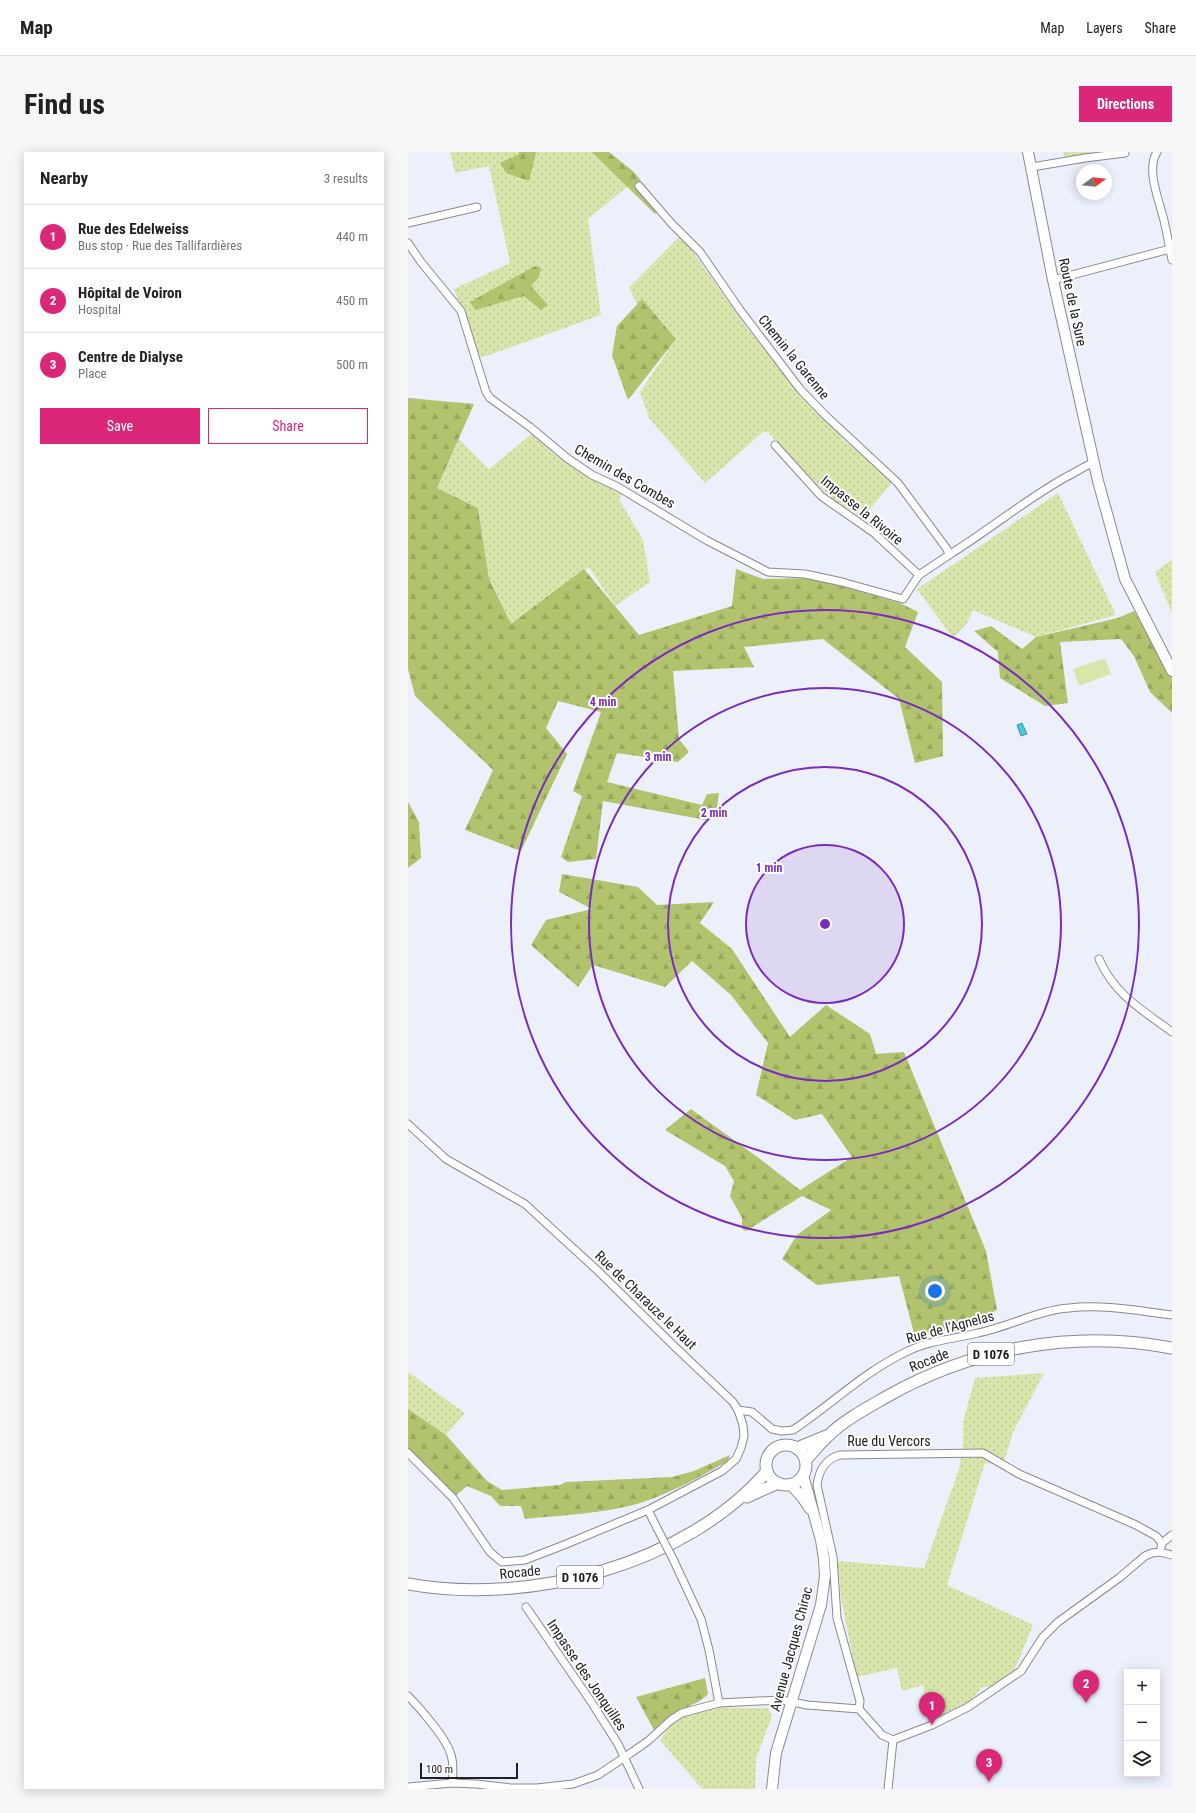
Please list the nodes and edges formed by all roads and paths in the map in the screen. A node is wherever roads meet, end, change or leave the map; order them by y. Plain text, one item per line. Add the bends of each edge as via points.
1 (1028, 152) edge
2 (1157, 152) edge
3 (1125, 153) dead end
4 (1032, 167) junction
5 (639, 186) dead end
6 (477, 207) dead end
7 (408, 223) edge
8 (408, 243) edge
9 (1170, 249) junction
10 (1172, 260) edge
11 (1053, 280) junction
12 (775, 446) dead end
13 (1093, 461) junction
14 (949, 555) junction
15 (920, 575) junction
16 (1172, 671) edge
17 (1099, 959) dead end
18 (1172, 1032) edge
19 (408, 1124) edge
20 (1172, 1315) edge
21 (1172, 1348) edge
22 (738, 1410) junction
23 (828, 1435) junction
24 (797, 1448) junction
25 (408, 1453) edge
26 (806, 1460) junction
27 (767, 1471) junction
28 (804, 1475) junction
29 (778, 1483) junction
30 (790, 1484) junction
31 (736, 1503) junction
32 (648, 1510) junction
33 (814, 1516) junction
34 (1172, 1535) edge
35 (1162, 1543) junction
36 (1160, 1552) junction
37 (1172, 1555) edge
38 (408, 1584) edge
39 (526, 1607) dead end
40 (408, 1696) edge
41 (792, 1702) junction
42 (719, 1703) junction
43 (859, 1709) junction
44 (893, 1740) junction
45 (625, 1757) junction
46 (452, 1783) junction
47 (408, 1787) edge
48 (511, 1788) edge
49 (639, 1789) edge
50 (772, 1789) edge
51 (888, 1789) edge

1 - 4 main road, Route de la Sure
2 - 9 street via 1154,157 1154,181
3 - 4 street
4 - 11 main road, Route de la Sure
5 - 14 street, Chemin la Garenne via 700,252 800,389 898,483
6 - 7 street
8 - 15 street, Chemin des Combes via 461,311 490,398 592,475 768,572 805,574 903,599
9 - 10 street
9 - 11 street
11 - 13 main road, Route de la Sure
12 - 15 street, Impasse la Rivoire via 821,496 874,533
13 - 14 street via 1007,514 971,542
13 - 16 main road, Route de la Sure via 1125,579
14 - 15 street
17 - 18 street via 1119,992
19 - 22 street, Rue de Charauze le Haut via 446,1159 525,1204 597,1270 733,1402
20 - 22 street, Rue de l'Agnelas via 1117,1309 1068,1308 908,1350 856,1382 793,1430 772,1429 752,1412
21 - 23 main road, Rocade / D 1076 via 1092,1340 1048,1343 999,1351 951,1366 905,1386
22 - 32 street, Rue de Charauze le Haut via 744,1436 742,1448 736,1459 722,1471
23 - 24 main road, Rocade / D 1076
23 - 26 main road, Rocade / D 1076
24 - 26 main road
24 - 27 main road via 786,1445 774,1449 767,1459
25 - 32 street, Rue de Charauze le Haut via 453,1498 490,1552 502,1562 525,1560
26 - 28 main road
27 - 29 main road
27 - 31 main road, Rocade / D 1076
28 - 30 main road
28 - 33 main road, Avenue Jacques Chirac
29 - 30 main road
29 - 31 main road, Rocade / D 1076
30 - 33 main road, Avenue Jacques Chirac
31 - 38 main road, Rocade / D 1076 via 694,1530 650,1553 604,1571 571,1580 492,1590
32 - 42 street, bridge via 701,1619
33 - 41 main road, Avenue Jacques Chirac via 824,1559 825,1576 821,1604
34 - 35 street
35 - 36 street
35 - 43 street, Rue du Vercors via 1156,1536 1136,1525 1019,1474 983,1453 832,1457 819,1473 817,1485 833,1557 838,1618 860,1701
36 - 37 street
36 - 44 street via 1145,1556 1058,1622 1043,1637 1021,1671 968,1707
39 - 45 street, Impasse des Jonquilles via 590,1700
40 - 46 street via 446,1742 452,1761
41 - 42 street via 782,1700
41 - 43 street
41 - 50 main road, Avenue Jacques Chirac via 776,1753
42 - 45 street via 691,1709 676,1716 648,1742
43 - 44 street via 882,1735
44 - 51 street
45 - 48 street via 598,1775 573,1784
45 - 49 street, Impasse des Jonquilles
46 - 47 street
46 - 48 street

